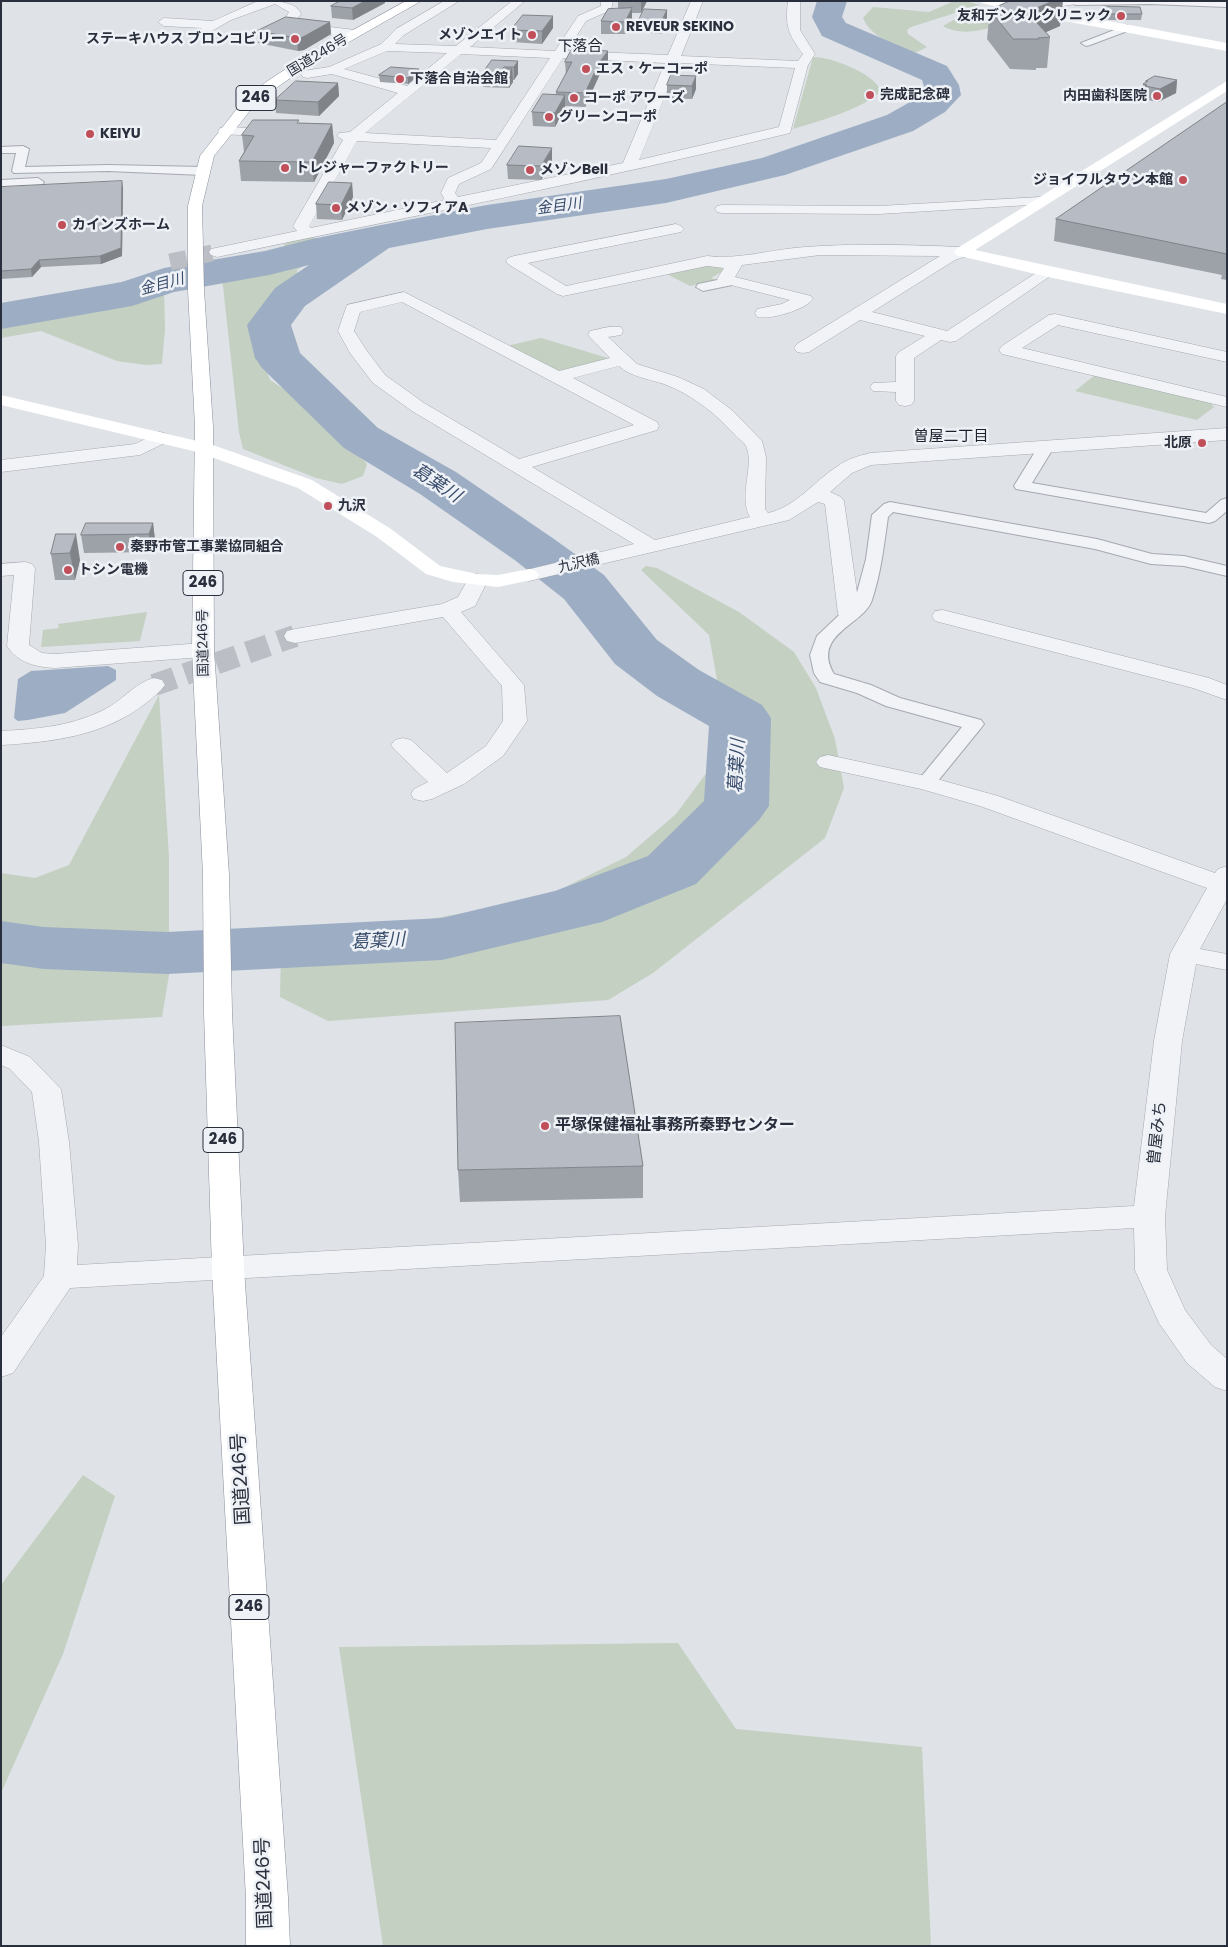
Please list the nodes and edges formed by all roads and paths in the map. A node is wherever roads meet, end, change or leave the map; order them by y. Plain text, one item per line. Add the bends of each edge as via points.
1 (272, 1) edge
2 (279, 1) edge
3 (415, 1) edge
4 (453, 1) edge
5 (519, 1) edge
6 (607, 1) edge
7 (698, 1) edge
8 (794, 1) edge
9 (986, 1) edge
10 (1076, 2) edge
11 (1043, 3) edge
12 (1227, 4) edge
13 (572, 8) dead end
14 (1021, 10) junction
15 (582, 19) junction
16 (164, 22) dead end
17 (215, 25) junction
18 (1128, 28) junction
19 (203, 32) dead end
20 (355, 34) junction
21 (1086, 43) dead end
22 (385, 47) junction
23 (1227, 47) edge
24 (458, 50) junction
25 (558, 55) junction
26 (673, 60) junction
27 (802, 65) junction
28 (332, 70) junction
29 (308, 74) dead end
30 (1227, 85) edge
31 (407, 90) junction
32 (225, 131) junction
33 (295, 134) edge
34 (333, 136) edge
35 (352, 136) junction
36 (500, 144) junction
37 (1, 150) edge
38 (486, 166) junction
39 (629, 166) junction
40 (203, 171) junction
41 (95, 174) junction
42 (138, 182) dead end
43 (1, 184) edge
44 (183, 184) dead end
45 (198, 184) junction
46 (496, 194) junction
47 (1041, 201) junction
48 (455, 202) junction
49 (722, 209) dead end
50 (675, 229) dead end
51 (307, 234) junction
52 (701, 246) dead end
53 (218, 252) tunnel mouth
54 (962, 252) junction
55 (731, 262) junction
56 (1048, 272) junction
57 (732, 281) junction
58 (703, 287) dead end
59 (1227, 309) edge
60 (762, 314) dead end
61 (858, 314) junction
62 (615, 331) dead end
63 (939, 334) junction
64 (803, 348) dead end
65 (1227, 357) edge
66 (622, 360) junction
67 (557, 377) junction
68 (879, 387) dead end
69 (1, 400) edge
70 (1227, 404) edge
71 (1227, 434) edge
72 (1195, 436) junction
73 (160, 438) junction
74 (1046, 447) junction
75 (203, 448) junction
76 (1, 466) edge
77 (515, 466) junction
78 (816, 494) junction
79 (1227, 503) edge
80 (762, 521) junction
81 (653, 547) junction
82 (1, 570) edge
83 (1227, 571) edge
84 (529, 575) joint
85 (477, 580) junction
86 (448, 610) junction
87 (849, 614) junction
88 (943, 616) dead end
89 (295, 636) tunnel mouth
90 (203, 650) junction
91 (154, 685) tunnel mouth
92 (1227, 692) edge
93 (1, 738) edge
94 (403, 745) dead end
95 (828, 762) dead end
96 (926, 783) junction
97 (444, 784) junction
98 (423, 794) dead end
99 (1224, 879) edge
100 (1184, 954) junction
101 (1227, 962) edge
102 (1, 1054) edge
103 (1149, 1216) junction
104 (228, 1269) junction
105 (60, 1277) junction
106 (1, 1364) edge
107 (1227, 1378) edge
108 (267, 1898) junction
109 (268, 1946) edge
110 (278, 1946) edge

1 - 17 street
2 - 20 street via 294,10 289,22 293,26
3 - 20 main road, 国道246号 / 246
4 - 22 street via 400,32
5 - 24 street
6 - 15 street via 607,8
7 - 26 street
8 - 27 street via 791,24 810,54
9 - 14 main road
10 - 11 street
10 - 12 lane
11 - 14 street
13 - 15 street
14 - 18 main road
15 - 25 street
16 - 17 street
17 - 19 street
18 - 21 lane
18 - 23 main road
20 - 32 main road, 国道246号 / 246 via 271,85 248,104
22 - 24 street
22 - 28 street
24 - 25 street
24 - 31 street
25 - 26 street
25 - 36 street
26 - 27 street
26 - 39 street
27 - 39 street via 785,130
28 - 29 street
28 - 31 street
30 - 47 main road
31 - 35 street
32 - 33 street
32 - 40 main road, 国道246号 / 246 via 207,156
34 - 35 street
35 - 36 street
35 - 51 street via 301,226
36 - 38 street
37 - 41 lane via 23,149 18,171
38 - 46 street via 493,183 491,189
38 - 48 street via 453,182 448,193
39 - 46 street
40 - 41 lane
40 - 45 main road, 国道246号 / 246
41 - 42 lane
41 - 43 lane
44 - 45 lane
45 - 75 main road, 国道246号 / 246 via 194,206
46 - 48 street
47 - 49 street via 879,210
47 - 54 main road
48 - 51 street
50 - 55 street via 514,261 563,291 706,261
51 - 53 street
52 - 55 street
54 - 55 street via 808,251
54 - 56 main road
54 - 61 street
55 - 57 street via 725,279
56 - 59 main road
56 - 63 street via 950,337
57 - 58 lane
57 - 60 street via 805,299 787,308
61 - 63 street
61 - 64 street
62 - 66 street via 596,335
63 - 68 street via 905,356 905,394
65 - 70 street via 1055,320 1008,350
66 - 67 street
66 - 80 street via 631,368 698,393 727,415 755,445 755,509
67 - 77 street via 650,426
67 - 77 street via 404,297 353,310 346,331 379,379 418,408
69 - 73 main road
70 - 72 street
71 - 72 street, 九沢橋
72 - 74 street, 九沢橋
73 - 75 main road
73 - 76 street via 140,448
74 - 78 street, 九沢橋 via 870,459 834,475
74 - 79 lane via 1022,486 1209,518
75 - 85 main road via 305,484 384,533 434,570
75 - 90 main road, 国道246号 / 246
77 - 81 street
78 - 80 street, 九沢橋 via 782,516
78 - 87 street via 834,501
80 - 81 street, 九沢橋
81 - 84 street, 九沢橋
82 - 90 street via 25,568 18,646 33,658 55,661
83 - 87 lane via 890,507 880,516 863,602
84 - 85 main road via 498,581
85 - 86 street via 467,601
86 - 89 street
86 - 97 street via 514,685 515,721 495,751
87 - 96 lane via 826,636 819,655 827,678 893,702 974,724
88 - 92 street
90 - 104 main road, 国道246号 / 246 via 216,875
91 - 93 street via 120,710 92,724 69,731
94 - 97 street
95 - 96 street
96 - 99 street
97 - 98 street
99 - 100 street, 曽屋みち
100 - 101 street
100 - 103 street, 曽屋みち via 1168,1041
102 - 105 street via 20,1063 46,1089 54,1142 62,1245
103 - 104 street
103 - 107 street, 曽屋みち via 1152,1270 1171,1314 1199,1354
104 - 105 street
104 - 108 main road, 国道246号 / 246
105 - 106 street
108 - 109 main road, 国道246号 / 246
108 - 110 main road

